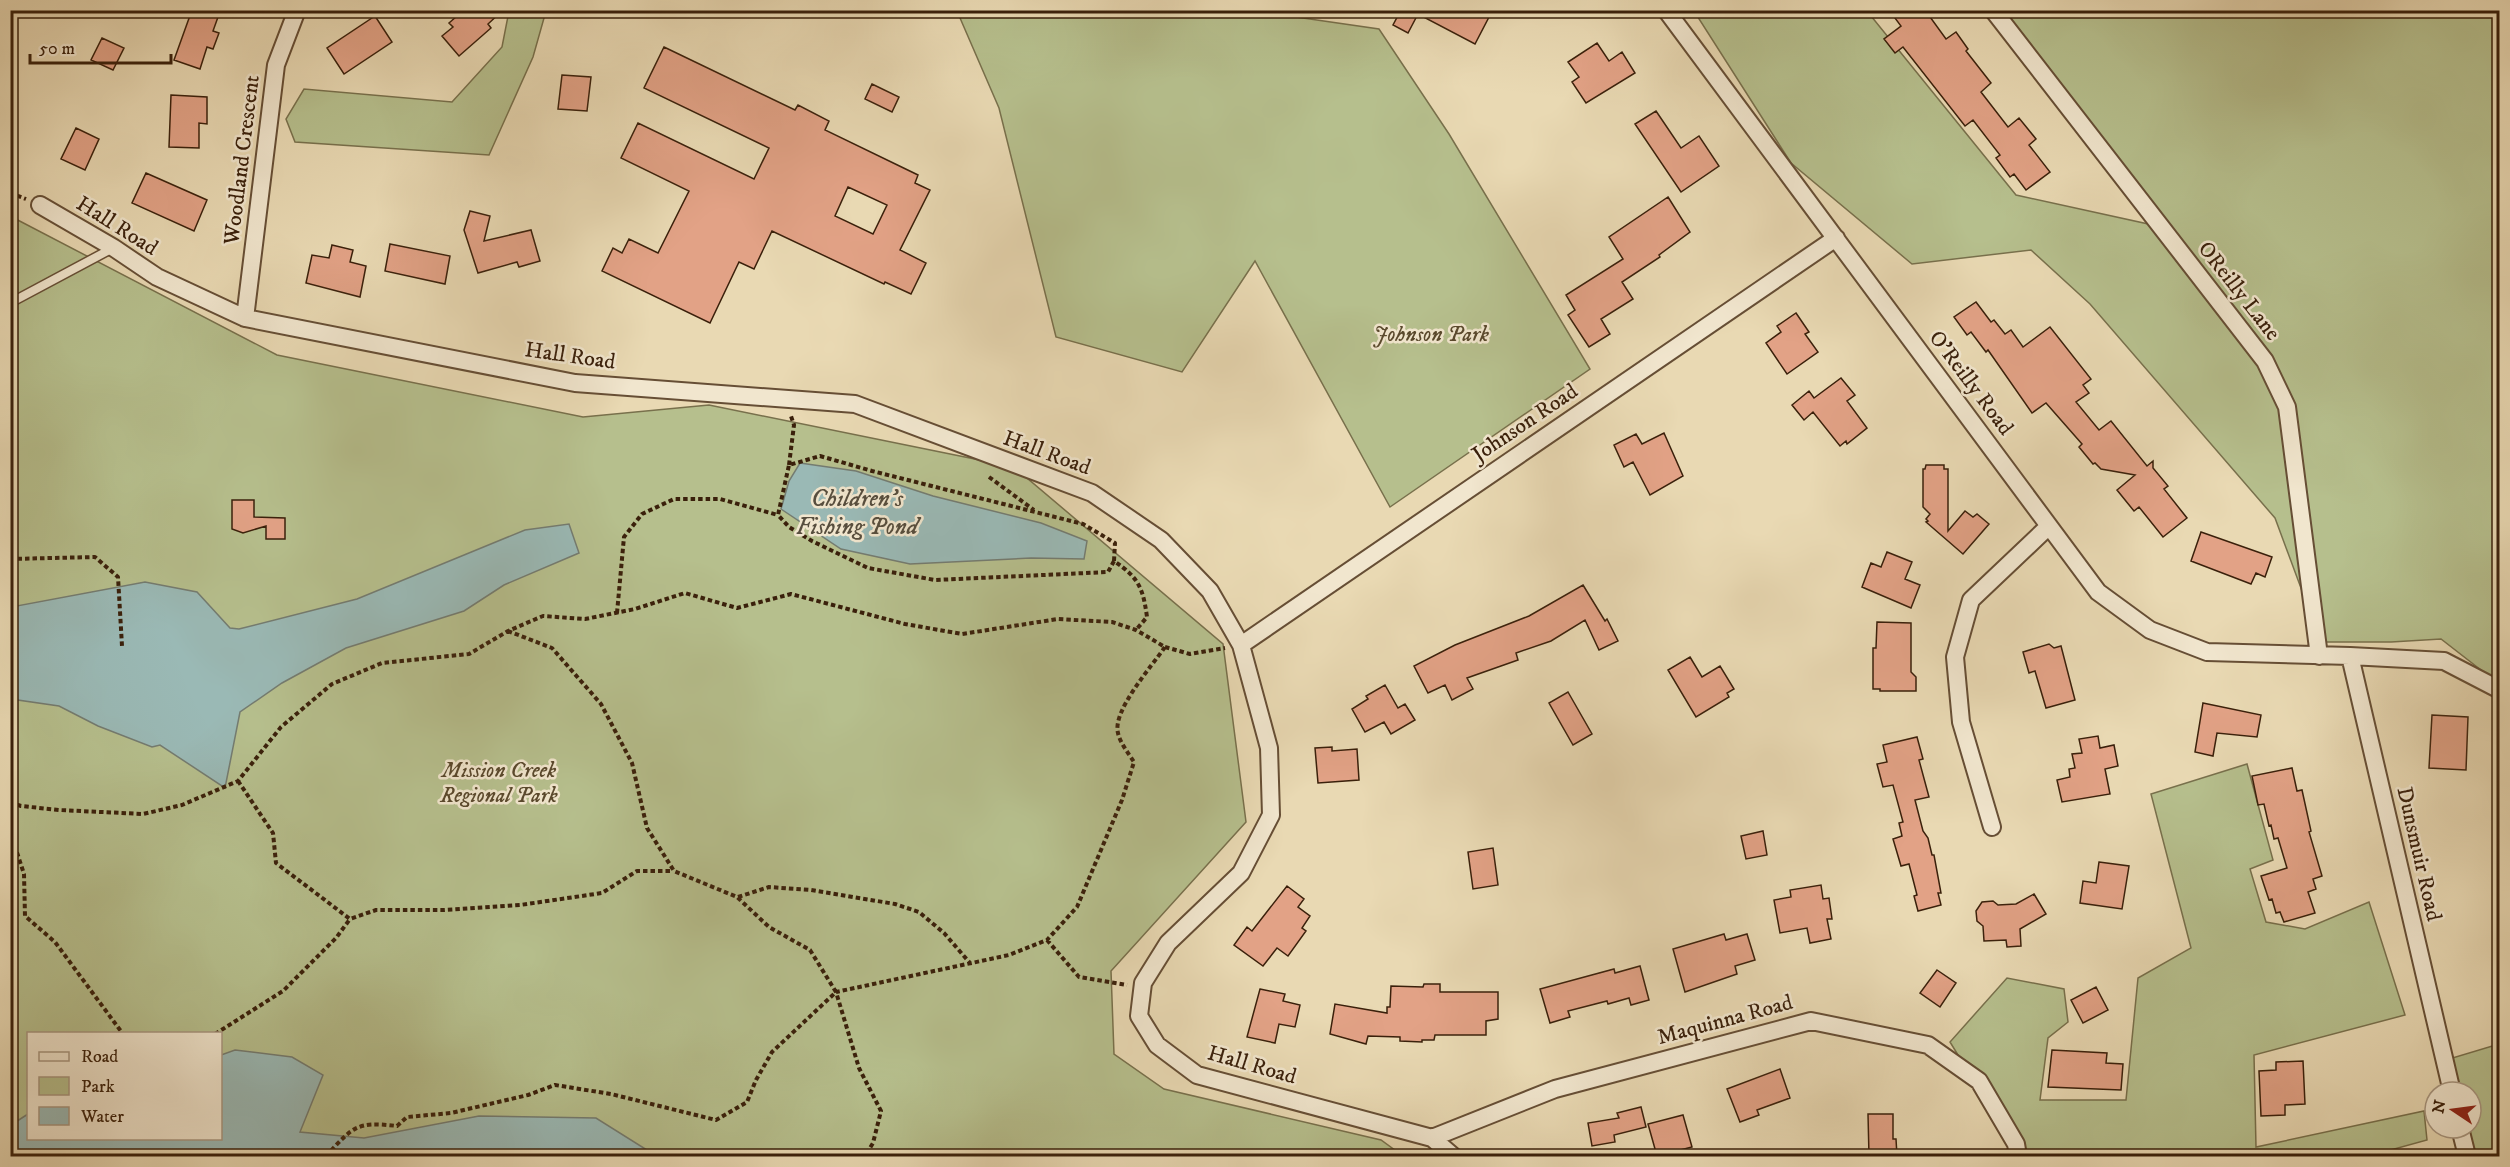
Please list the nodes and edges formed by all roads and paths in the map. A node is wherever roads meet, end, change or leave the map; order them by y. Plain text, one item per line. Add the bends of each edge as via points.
1 (297, 10) edge
2 (1666, 10) edge
3 (1993, 10) edge
4 (40, 204) dead end
5 (1836, 238) junction
6 (114, 248) junction
7 (10, 303) edge
8 (245, 318) junction
9 (786, 399) junction
10 (789, 465) junction
11 (989, 477) dead end
12 (1037, 512) junction
13 (778, 515) junction
14 (2049, 526) junction
15 (10, 559) edge
16 (1114, 561) junction
17 (617, 613) junction
18 (1136, 630) junction
19 (508, 631) junction
20 (1241, 645) junction
21 (122, 646) dead end
22 (1165, 647) junction
23 (2319, 656) junction
24 (2350, 656) junction
25 (2499, 690) edge
26 (237, 781) junction
27 (10, 801) edge
28 (1992, 827) dead end
29 (10, 831) edge
30 (674, 871) junction
31 (737, 897) junction
32 (350, 919) junction
33 (1047, 940) junction
34 (970, 963) junction
35 (1143, 987) junction
36 (836, 992) junction
37 (122, 1032) edge
38 (217, 1032) edge
39 (2448, 1080) edge
40 (1432, 1138) junction
41 (2463, 1140) edge
42 (326, 1156) edge
43 (865, 1156) edge
44 (1453, 1156) edge
45 (2018, 1156) edge
46 (2466, 1156) edge

1 - 8 street, Woodland Crescent via 276,65
2 - 5 street, O'Reilly Road
3 - 23 street, OReilly Lane via 2265,360 2287,407
4 - 6 street, Hall Road
5 - 14 street, O'Reilly Road
5 - 20 street, Johnson Road
6 - 7 lane
6 - 8 street, Hall Road via 157,277
8 - 9 street, Hall Road via 575,382
9 - 10 path via 794,425
9 - 20 street, Hall Road via 855,404 1092,494 1161,540 1210,591
10 - 12 path via 820,456
10 - 13 path
11 - 12 path
12 - 16 path via 1083,524 1115,543
13 - 16 path via 812,541 868,568 935,580 1108,572
13 - 17 path via 720,499 674,499 642,514 624,537
14 - 23 street, O'Reilly Road via 2098,592 2150,630 2207,652
14 - 28 street via 1971,600 1955,657 1961,722
15 - 21 path via 95,557 118,577
16 - 18 path via 1129,571 1143,590 1147,617
17 - 18 path via 685,593 737,608 791,594 906,624 962,634 1058,619 1112,622
17 - 19 path via 585,619 543,616
18 - 22 path
19 - 26 path via 469,654 382,663 332,684 281,727
19 - 30 path via 552,648 601,704 632,763 647,828
20 - 22 path via 1190,654
20 - 35 street, Hall Road via 1269,748 1271,814 1241,873 1168,943
22 - 33 path via 1124,703 1117,720 1118,734 1134,762 1122,800 1077,907
23 - 24 street
24 - 25 street via 2444,661
24 - 39 street, Dunsmuir Road
26 - 27 path via 182,805 143,814 59,810
26 - 32 path via 273,833 276,863
29 - 37 path via 24,874 25,916 55,942
30 - 31 path
30 - 32 path via 637,871 602,893 520,905 376,910
31 - 34 path via 769,887 895,904 919,912
31 - 36 path via 770,927 810,950
32 - 38 path via 283,991
33 - 34 path via 1009,955
33 - 35 path via 1079,977
34 - 36 path
35 - 40 street, Hall Road via 1139,1016 1157,1045 1197,1075
36 - 42 path via 772,1052 747,1102 716,1120 555,1085 451,1113 407,1117 397,1126 372,1123 350,1131
36 - 43 path via 859,1068 881,1111 873,1143
40 - 44 street, Hall Road
40 - 45 street, Maquinna Road via 1555,1089 1811,1021 1928,1045 1979,1081 2016,1144
41 - 46 street

